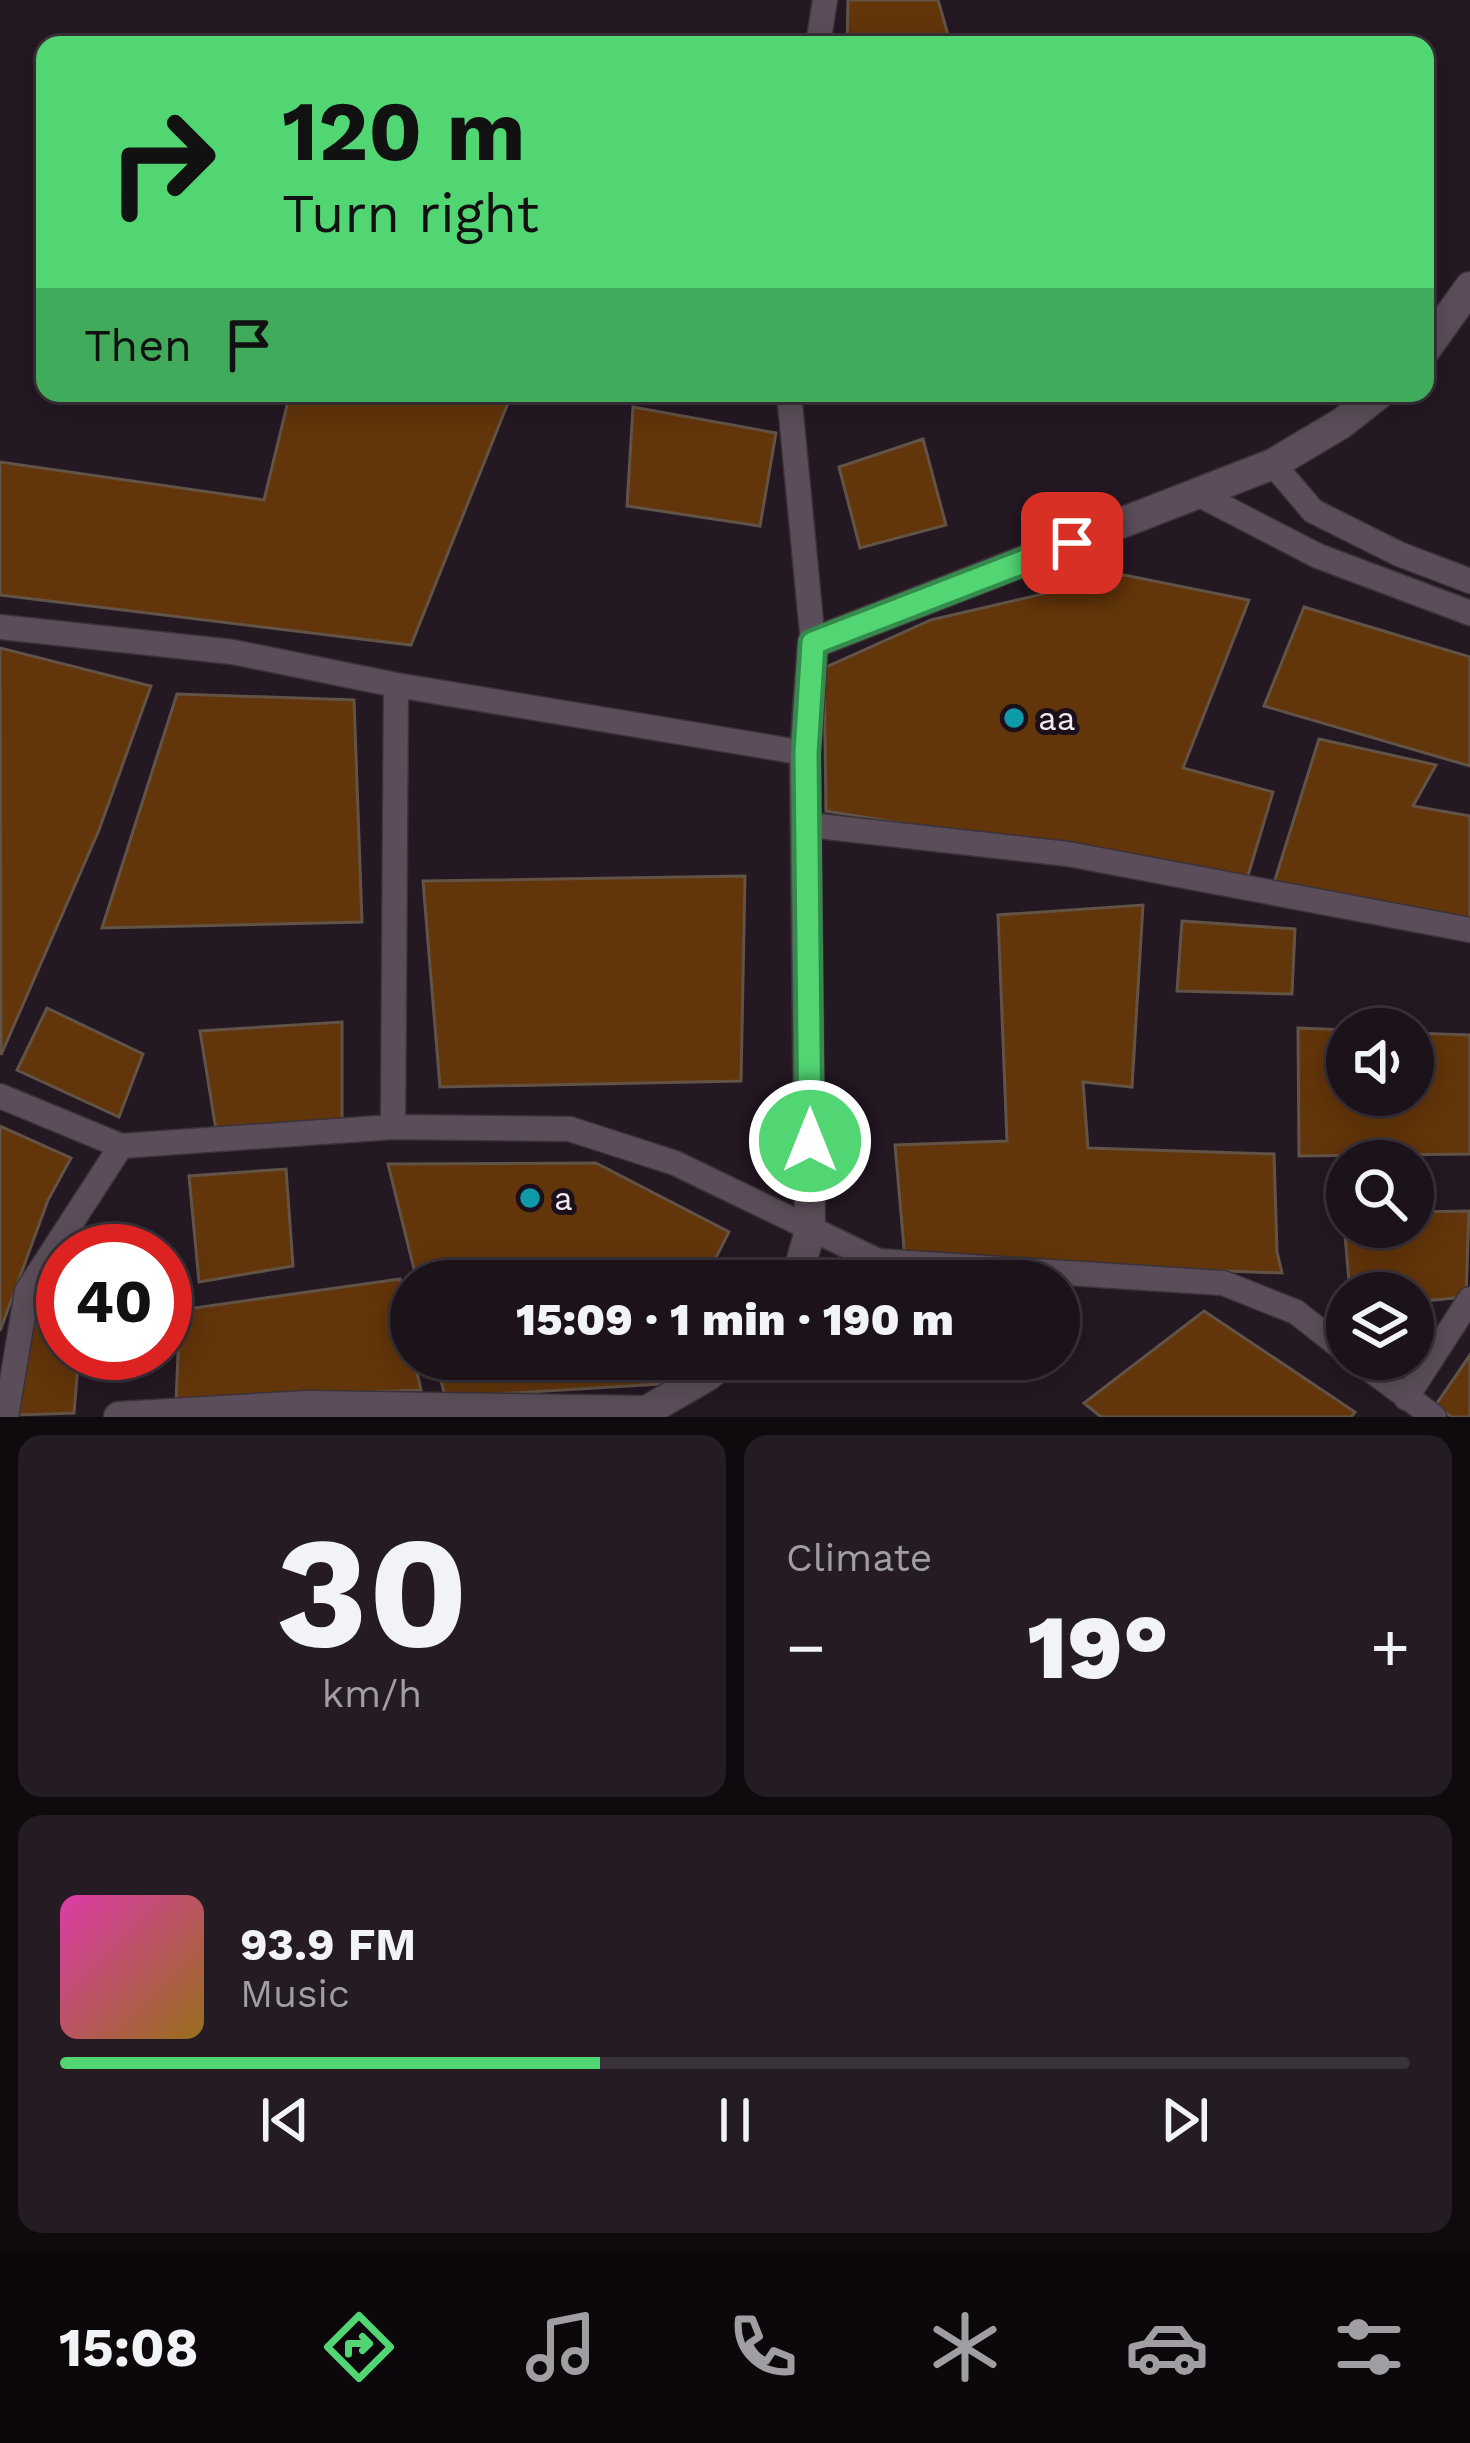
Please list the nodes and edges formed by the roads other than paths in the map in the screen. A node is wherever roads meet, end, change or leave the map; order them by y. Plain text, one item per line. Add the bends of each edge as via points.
1 (825, 0) edge
2 (819, 36) edge
3 (1470, 287) edge
4 (1434, 337) edge
5 (790, 402) edge
6 (1369, 402) edge
7 (1273, 464) junction
8 (1198, 494) junction
9 (1470, 580) edge
10 (1470, 613) edge
11 (0, 626) edge
12 (813, 643) junction
13 (396, 686) junction
14 (806, 753) junction
15 (809, 825) junction
16 (1470, 930) edge
17 (0, 1096) edge
18 (393, 1127) junction
19 (121, 1146) junction
20 (811, 1231) junction
21 (802, 1260) edge
22 (1470, 1299) edge
23 (1326, 1336) edge
24 (700, 1380) edge
25 (1383, 1380) edge
26 (1406, 1398) junction
27 (431, 1412) edge
28 (641, 1414) edge
29 (6, 1417) edge
30 (119, 1417) edge
31 (1434, 1417) edge

1 - 2 street
3 - 4 street
5 - 12 street
6 - 7 street
7 - 8 street
7 - 9 street via 1313,511
8 - 10 street via 1318,556
8 - 12 street
11 - 13 street via 232,652
12 - 14 street
13 - 14 street
13 - 18 street
14 - 15 street
15 - 16 street via 1068,854
15 - 20 street
17 - 19 street
18 - 19 street
18 - 20 street via 570,1129 675,1163
19 - 29 street via 27,1291
20 - 21 street
20 - 23 street via 878,1261 1223,1283 1296,1312
22 - 26 street
24 - 28 street
25 - 26 street
26 - 31 street
27 - 28 street
27 - 30 street via 306,1406

